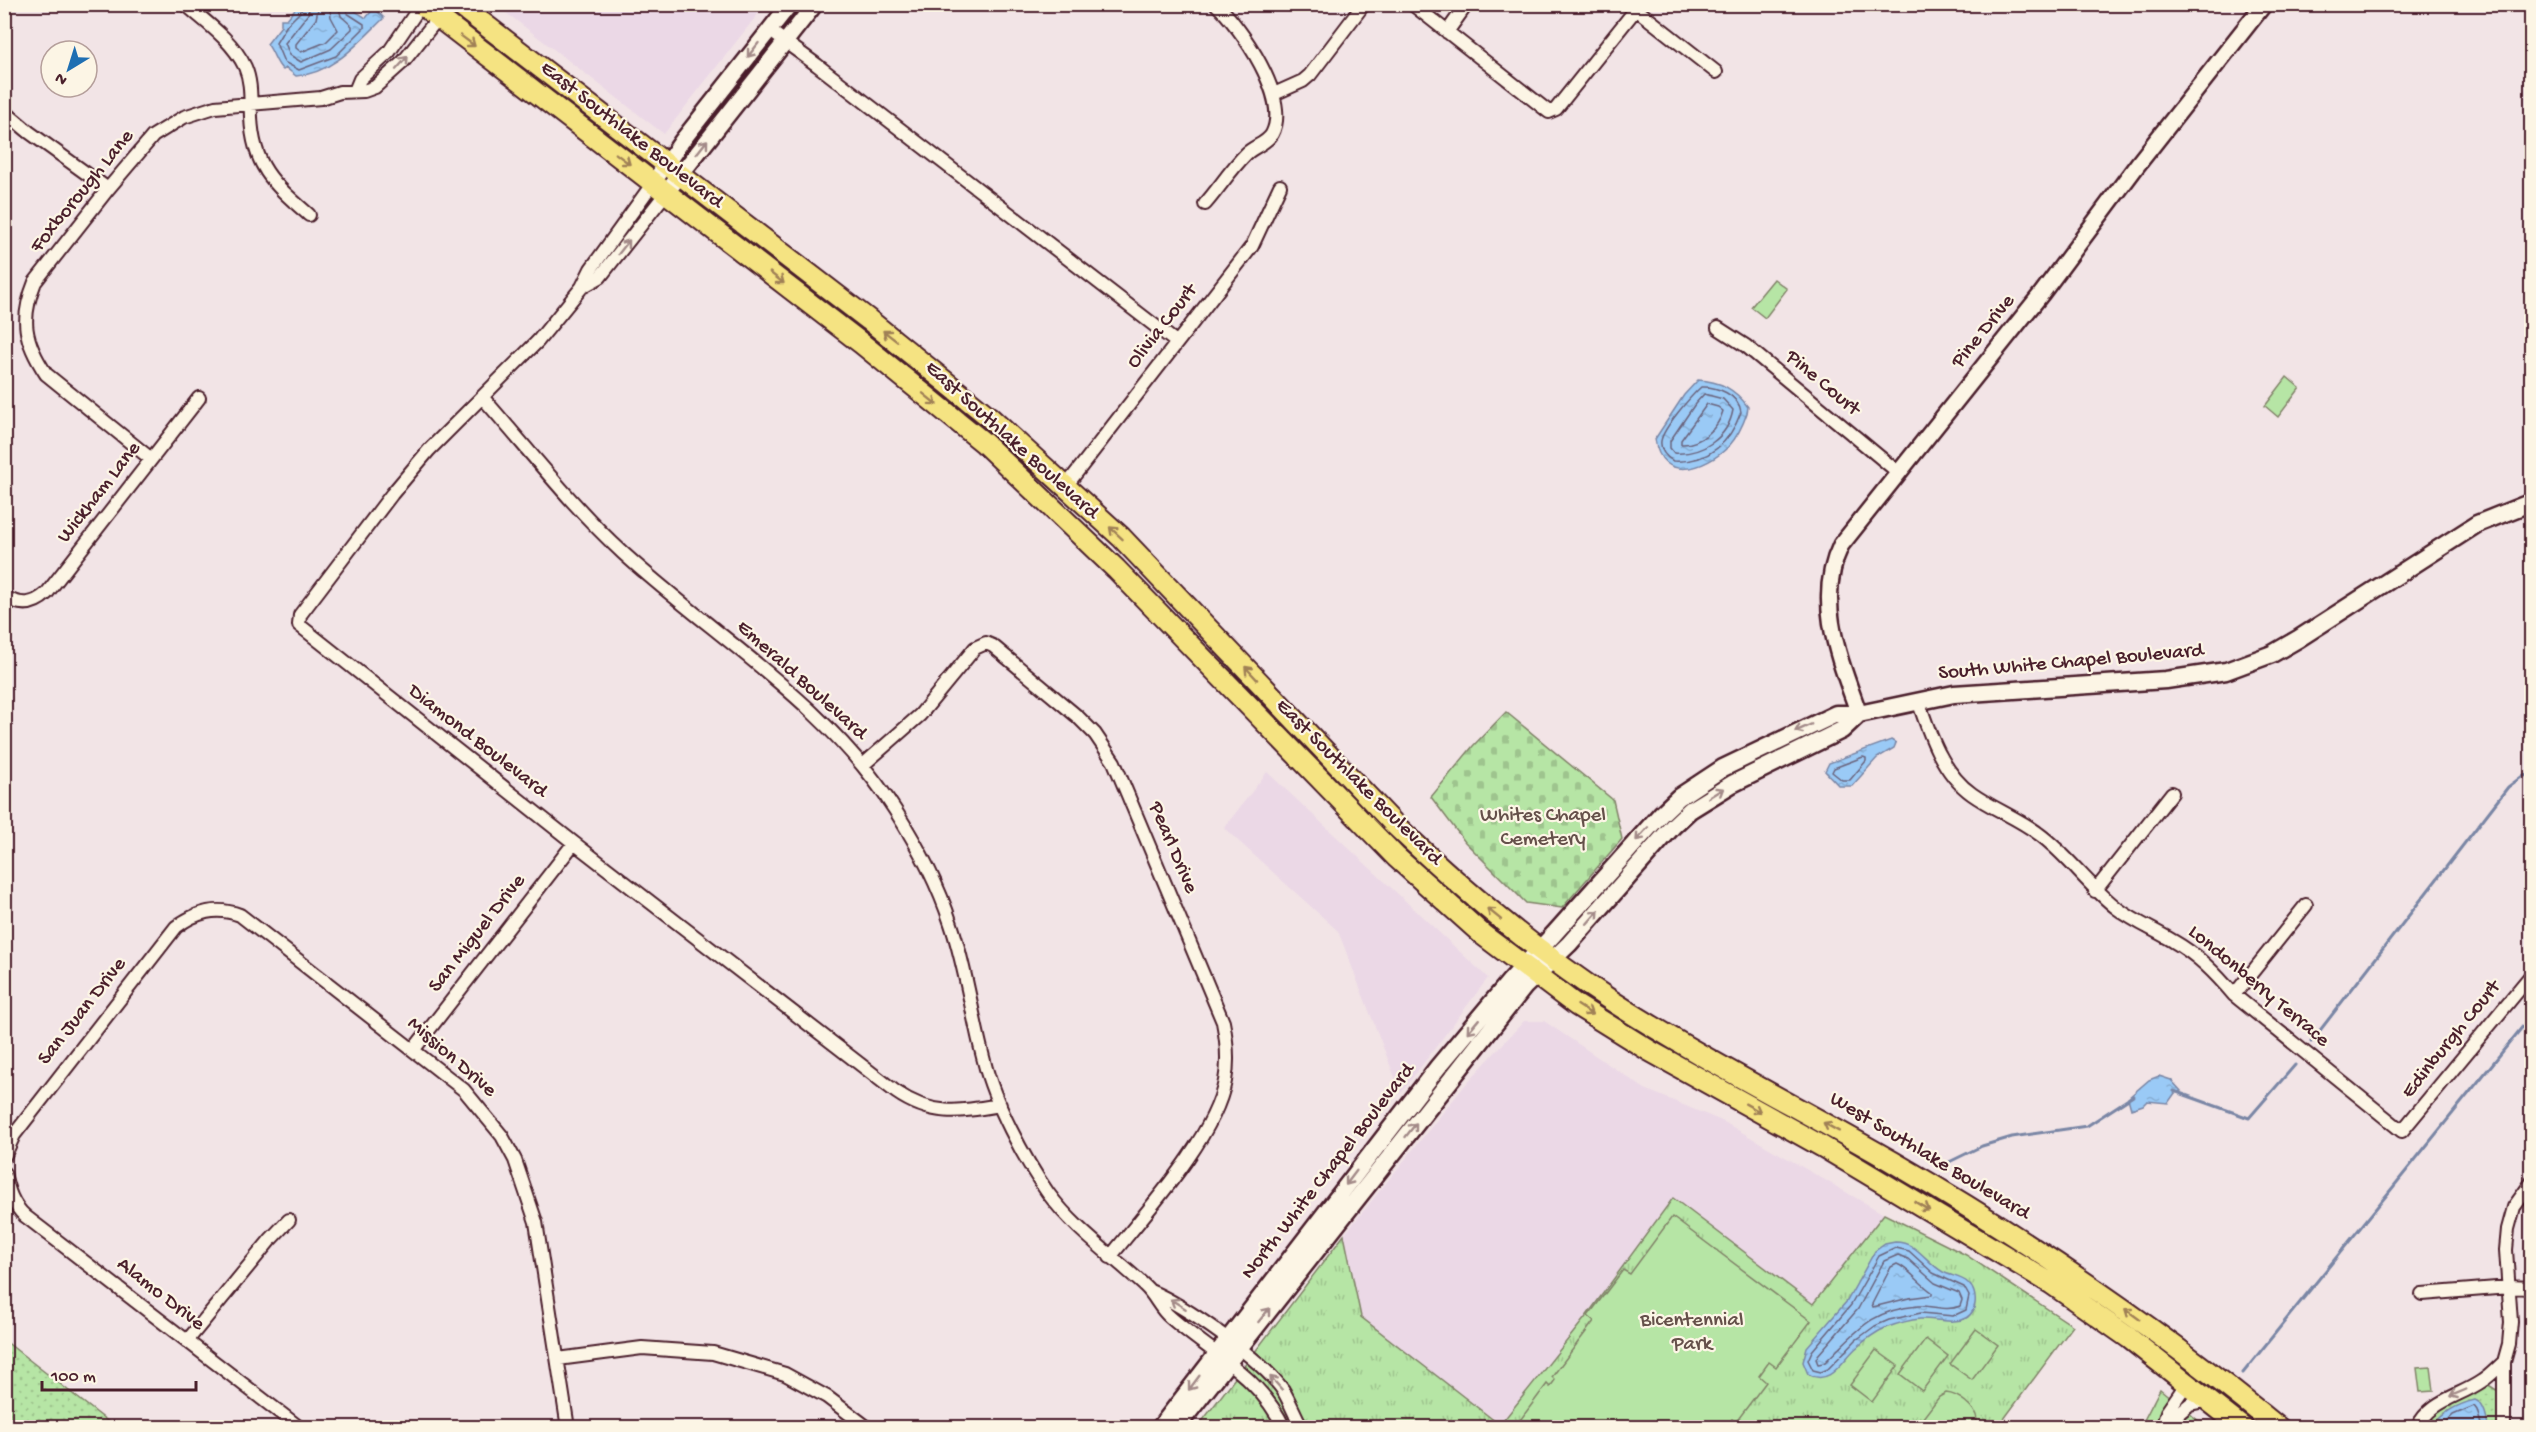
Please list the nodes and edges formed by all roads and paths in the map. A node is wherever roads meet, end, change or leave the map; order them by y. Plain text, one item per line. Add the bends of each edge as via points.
1 (185, 4) edge
2 (458, 4) edge
3 (790, 4) edge
4 (814, 4) edge
5 (1216, 4) edge
6 (1364, 4) edge
7 (1412, 4) edge
8 (1467, 4) edge
9 (2264, 4) edge
10 (421, 5) edge
11 (1638, 7) edge
12 (438, 18) junction
13 (769, 30) junction
14 (1447, 32) junction
15 (785, 42) junction
16 (1716, 72) dead end
17 (355, 91) junction
18 (1274, 94) junction
19 (250, 103) junction
20 (4, 111) edge
21 (673, 170) junction
22 (1280, 186) dead end
23 (660, 188) junction
24 (108, 189) junction
25 (1205, 204) dead end
26 (309, 215) dead end
27 (1718, 328) dead end
28 (1176, 342) junction
29 (199, 398) dead end
30 (483, 398) junction
31 (984, 443) junction
32 (151, 459) junction
33 (1899, 473) junction
34 (1066, 486) junction
35 (2532, 502) edge
36 (4, 596) edge
37 (1918, 700) junction
38 (1859, 714) junction
39 (863, 765) junction
40 (1344, 771) junction
41 (1325, 786) junction
42 (2172, 794) dead end
43 (574, 843) junction
44 (2095, 891) junction
45 (2306, 905) dead end
46 (211, 910) joint
47 (1547, 955) junction
48 (1530, 972) junction
49 (2532, 974) edge
50 (2234, 995) junction
51 (414, 1049) junction
52 (1000, 1104) junction
53 (2402, 1131) joint
54 (4, 1157) edge
55 (6, 1179) edge
56 (2532, 1182) edge
57 (289, 1220) dead end
58 (1110, 1257) junction
59 (2509, 1287) junction
60 (2532, 1288) edge
61 (1149, 1290) junction
62 (2422, 1294) dead end
63 (2118, 1331) junction
64 (188, 1341) junction
65 (1232, 1344) junction
66 (2181, 1350) junction
67 (1222, 1358) junction
68 (558, 1359) junction
69 (2504, 1362) junction
70 (2187, 1383) junction
71 (2209, 1400) junction
72 (2162, 1425) edge
73 (2279, 1427) edge
74 (300, 1428) edge
75 (568, 1428) edge
76 (868, 1428) edge
77 (1160, 1428) edge
78 (1176, 1428) edge
79 (1284, 1428) edge
80 (1302, 1428) edge
81 (2243, 1428) edge
82 (2417, 1428) edge
83 (2504, 1428) edge

1 - 19 street via 233,49 245,66
2 - 21 main road, East Southlake Boulevard
3 - 13 street
4 - 15 street
5 - 18 street via 1240,29
6 - 18 street via 1310,75
7 - 14 street
8 - 14 street
9 - 33 street, Pine Drive
10 - 12 main road, East Southlake Boulevard
10 - 17 street
11 - 14 street via 1549,112
11 - 16 street
17 -> 12 street, Foxborough Lane via 375,87 389,77
12 -> 23 main road, East Southlake Boulevard
13 - 15 street
13 -> 21 street
21 -> 15 street
15 - 28 street
17 - 19 street, Foxborough Lane via 321,99
18 - 25 street via 1271,135 1247,153
19 - 24 street, Foxborough Lane via 215,107 184,117 153,136
19 - 26 street via 252,133 263,169
20 - 24 street
21 - 23 street
34 -> 21 main road, East Southlake Boulevard via 913,355
22 - 28 street, Olivia Court via 1252,246
23 - 30 street, Diamond Boulevard via 591,269 582,287 538,341
23 -> 31 main road, East Southlake Boulevard via 861,342
24 - 32 street, Foxborough Lane via 35,282 24,321 31,350 46,374
27 - 33 street, Pine Court via 1746,346
28 - 34 street, Olivia Court
29 - 32 street, Wickham Lane
30 - 39 street, Emerald Boulevard via 623,552 780,683 837,735
30 - 43 street, Diamond Boulevard via 429,450 392,494 300,615 299,625
31 - 34 main road via 1041,484
31 - 41 main road, East Southlake Boulevard via 1116,569
32 - 36 street, Wickham Lane via 47,593 37,602 27,603
33 - 38 street, Pine Drive via 1841,546 1829,579 1829,615
40 -> 34 main road, East Southlake Boulevard via 1121,537
35 - 37 main road, South White Chapel Boulevard via 2477,524 2272,654 2226,671 2166,680 1993,690
37 - 38 main road, South White Chapel Boulevard
37 - 44 street, Londonberry Terrace via 1945,764 1970,793 2038,833
38 - 47 main road, South White Chapel Boulevard via 1836,714 1785,736 1723,768 1679,797 1642,834
39 - 52 street, Emerald Boulevard via 898,814 936,885 952,926 984,1065
39 - 58 street, Pearl Drive via 920,714 975,648 987,643 1078,717 1114,762 1223,1022 1228,1060 1220,1099 1201,1138
40 - 41 main road
47 -> 40 main road, East Southlake Boulevard via 1433,861
41 - 48 main road, East Southlake Boulevard via 1442,900
42 - 44 street
43 - 51 street, San Miguel Drive
43 - 52 street, Diamond Boulevard via 910,1103 937,1111 965,1111
44 - 50 street, Londonberry Terrace via 2120,911 2195,955
45 - 50 street
46 - 51 street, Mission Drive via 240,915 261,929
46 - 54 street, San Juan Drive via 189,917 163,941 14,1135
47 - 48 main road, North White Chapel Boulevard
66 -> 47 main road, West Southlake Boulevard via 2071,1271 1990,1220 1662,1032
48 -> 63 main road via 1650,1051 1823,1147 2052,1284
48 - 65 main road, North White Chapel Boulevard via 1424,1085
49 - 53 street, Edinburgh Court
50 - 53 street, Londonberry Terrace
51 - 68 street, Mission Drive via 464,1090 502,1136 515,1160 536,1222
52 - 58 street, Emerald Boulevard via 1049,1194 1067,1218
55 - 64 street, Alamo Drive via 16,1208
56 - 59 street via 2514,1207 2508,1229
57 - 64 street
58 - 61 street, Emerald Boulevard
59 - 60 street
59 - 62 street
59 - 69 street via 2511,1322
65 -> 61 street, Emerald Boulevard via 1174,1301
61 - 67 street, Emerald Boulevard via 1166,1315
63 - 66 main road via 2135,1334 2166,1352
63 - 70 main road
64 - 74 street, Alamo Drive
65 - 67 main road, North White Chapel Boulevard
80 -> 65 street, Emerald Boulevard via 1282,1390
66 - 73 main road, West Southlake Boulevard
67 -> 77 main road, North White Chapel Boulevard
67 - 78 main road, North White Chapel Boulevard
67 - 79 street, Emerald Boulevard via 1264,1394
68 - 75 street, Mission Drive
68 - 76 street via 642,1348 713,1353 792,1377
69 -> 82 street via 2482,1381 2439,1402
69 - 83 street
70 - 71 main road
70 - 72 street
70 - 73 main road via 2211,1387 2255,1417
71 - 72 street via 2190,1404
71 - 81 main road

